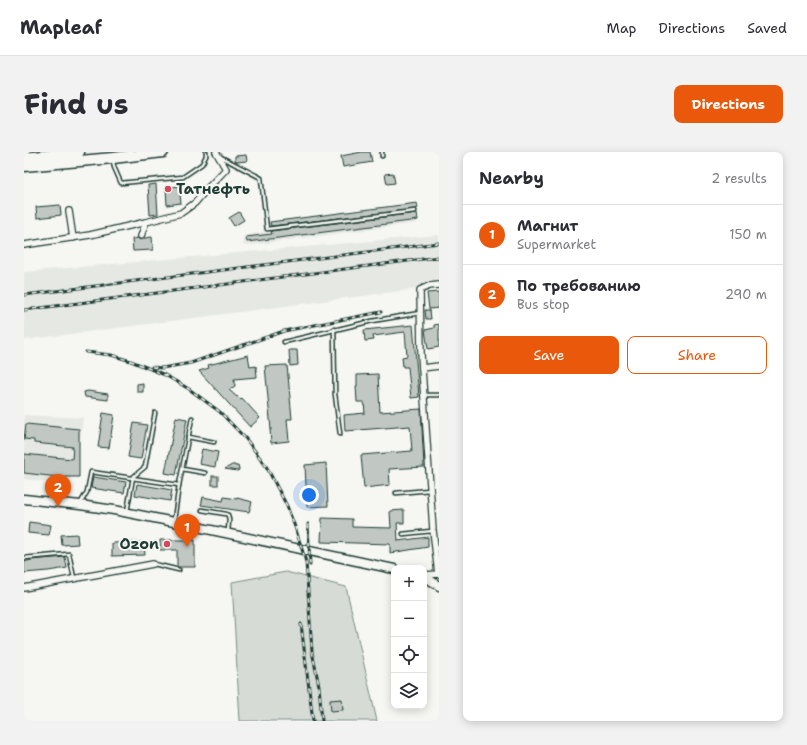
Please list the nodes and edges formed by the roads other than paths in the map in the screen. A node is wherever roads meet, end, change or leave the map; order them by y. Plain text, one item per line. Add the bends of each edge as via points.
1 (79, 152) edge
2 (163, 152) edge
3 (206, 152) edge
4 (382, 152) edge
5 (216, 153) edge
6 (382, 156) dead end
7 (24, 158) edge
8 (113, 158) junction
9 (24, 166) edge
10 (69, 211) dead end
11 (415, 212) dead end
12 (146, 222) junction
13 (141, 236) dead end
14 (73, 238) junction
15 (24, 245) edge
16 (439, 285) edge
17 (420, 313) junction
18 (334, 329) junction
19 (284, 342) dead end
20 (439, 366) edge
21 (422, 368) junction
22 (424, 395) junction
23 (439, 395) edge
24 (155, 413) dead end
25 (192, 418) dead end
26 (340, 434) dead end
27 (188, 437) junction
28 (214, 442) dead end
29 (182, 469) junction
30 (205, 473) dead end
31 (133, 477) junction
32 (179, 485) junction
33 (430, 490) junction
34 (396, 493) dead end
35 (24, 499) edge
36 (80, 505) junction
37 (202, 510) dead end
38 (127, 513) junction
39 (174, 522) junction
40 (434, 530) junction
41 (227, 534) junction
42 (403, 534) dead end
43 (24, 558) edge
44 (153, 564) joint
45 (391, 568) edge
46 (179, 570) dead end
47 (438, 574) edge
48 (427, 576) edge
49 (427, 578) edge
50 (74, 579) junction
51 (439, 586) edge
52 (24, 588) edge

1 - 7 highway
2 - 8 highway
3 - 8 lane via 202,164 183,177 121,183
4 - 6 lane
5 - 11 lane via 261,178 267,229
5 - 12 street via 226,169 196,203 181,214
8 - 9 highway
10 - 14 street
12 - 13 street
12 - 14 street
14 - 15 street
16 - 17 street via 420,290
17 - 18 lane
17 - 21 street
18 - 19 lane
18 - 26 lane via 335,394
20 - 21 street
21 - 22 street
22 - 23 lane
22 - 33 street
24 - 31 lane via 145,467
25 - 27 lane
27 - 28 lane
27 - 29 lane
29 - 30 lane
29 - 32 lane
31 - 32 lane
31 - 36 lane via 91,472 87,492
31 - 38 lane
32 - 39 lane
33 - 34 lane
33 - 40 street
35 - 36 street
36 - 38 street
37 - 41 lane via 226,514 229,520
38 - 39 street
39 - 41 street
40 - 42 lane
40 - 47 street
41 - 45 street
43 - 50 lane via 69,554
44 - 46 lane
44 - 50 street
47 - 48 street
49 - 51 street
50 - 52 street

